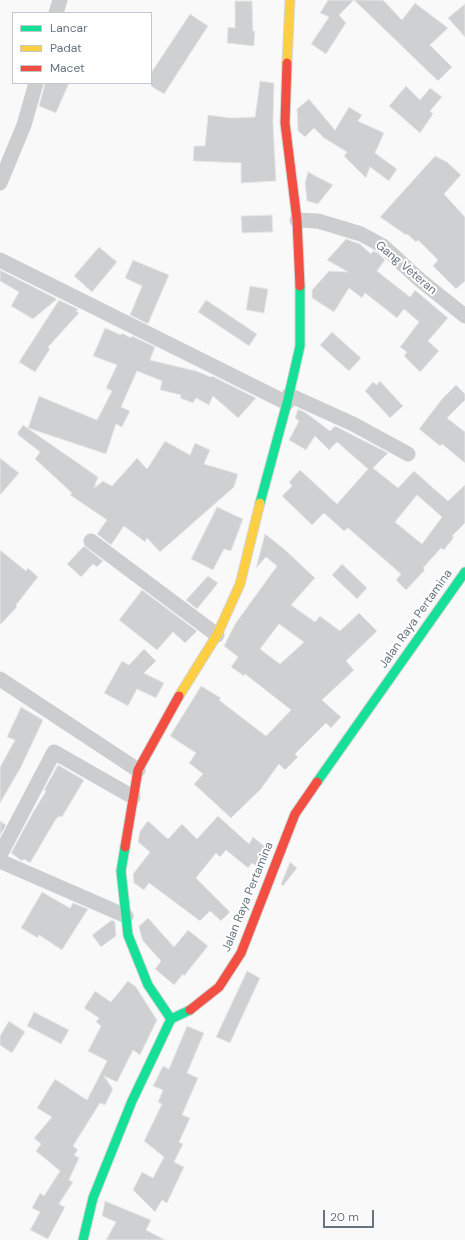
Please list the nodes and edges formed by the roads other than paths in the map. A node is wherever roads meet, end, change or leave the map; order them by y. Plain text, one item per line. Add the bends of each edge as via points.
1 (60, 0) edge
2 (290, 0) edge
3 (56, 12) edge
4 (36, 84) edge
5 (0, 183) edge
6 (297, 220) junction
7 (0, 260) edge
8 (465, 316) edge
9 (288, 399) junction
10 (408, 454) dead end
11 (91, 541) dead end
12 (465, 572) edge
13 (217, 635) junction
14 (0, 679) edge
15 (138, 770) junction
16 (133, 797) junction
17 (0, 855) edge
18 (0, 861) edge
19 (126, 916) junction
20 (171, 1019) junction
21 (83, 1240) edge

1 - 3 street
2 - 6 street via 285,123
4 - 5 street via 24,126
6 - 8 street, Gang Veteran via 325,223 361,234 383,246
6 - 9 street via 300,346
7 - 9 street
9 - 10 street via 353,424
9 - 13 street via 240,584
11 - 13 street
12 - 20 street, Jalan Raya Pertamina via 295,814 241,953 218,987 194,1008
13 - 15 street via 176,700
14 - 15 street
15 - 16 street
16 - 17 street via 54,752
16 - 19 street via 121,871
18 - 19 street
19 - 20 street via 128,935 148,984
20 - 21 street via 132,1101 93,1198

